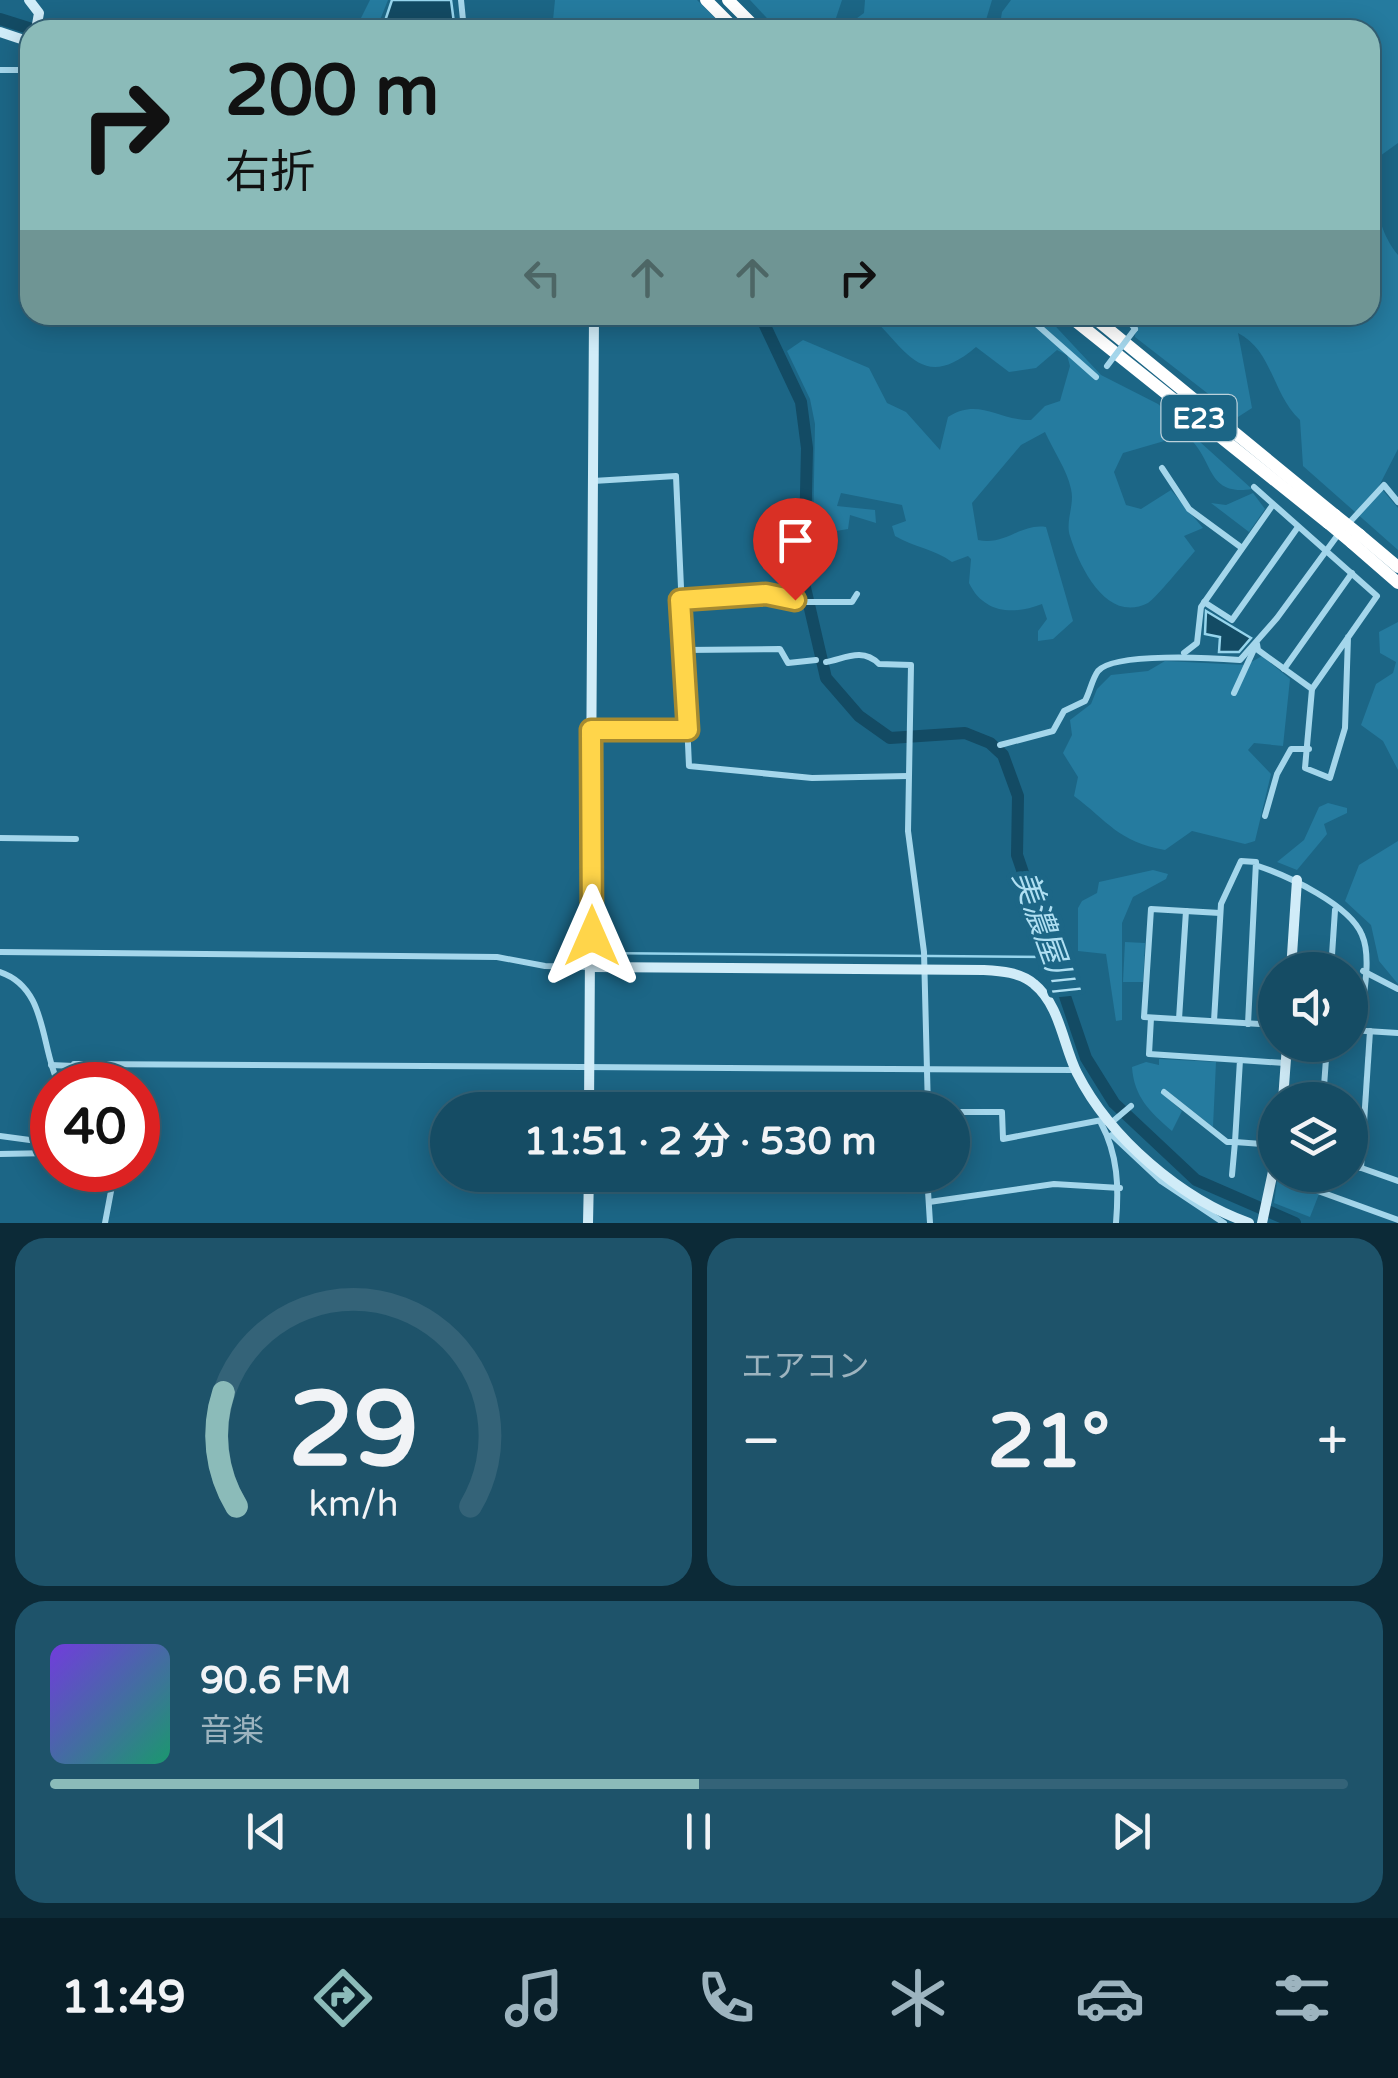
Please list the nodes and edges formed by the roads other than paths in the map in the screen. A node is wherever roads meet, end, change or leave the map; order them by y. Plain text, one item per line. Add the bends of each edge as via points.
1 (706, 0) edge
2 (728, 0) edge
3 (726, 20) edge
4 (748, 20) edge
5 (594, 325) edge
6 (1037, 325) edge
7 (1081, 325) edge
8 (1103, 325) edge
9 (1132, 325) edge
10 (1106, 366) dead end
11 (1096, 377) dead end
12 (1162, 468) dead end
13 (593, 480) junction
14 (1254, 487) dead end
15 (1398, 502) edge
16 (1272, 506) junction
17 (1332, 519) junction
18 (1298, 527) junction
19 (1356, 539) junction
20 (1242, 548) junction
21 (1326, 548) junction
22 (1398, 568) edge
23 (1352, 573) junction
24 (1398, 583) edge
25 (857, 594) dead end
26 (680, 600) junction
27 (1204, 602) junction
28 (1348, 637) junction
29 (1258, 642) junction
30 (685, 650) junction
31 (1183, 654) junction
32 (816, 660) dead end
33 (826, 662) dead end
34 (1284, 669) junction
35 (1312, 689) junction
36 (1234, 693) dead end
37 (591, 730) junction
38 (688, 730) junction
39 (1000, 745) dead end
40 (1310, 749) junction
41 (908, 776) junction
42 (1264, 816) dead end
43 (0, 838) edge
44 (76, 838) dead end
45 (1258, 866) junction
46 (1297, 880) junction
47 (1335, 908) junction
48 (1186, 911) junction
49 (1220, 913) junction
50 (0, 952) edge
51 (1293, 952) edge
52 (1333, 952) edge
53 (1362, 952) edge
54 (592, 967) junction
55 (924, 970) junction
56 (0, 972) edge
57 (1368, 973) edge
58 (1398, 988) edge
59 (1151, 1018) junction
60 (1179, 1020) junction
61 (1214, 1022) junction
62 (1248, 1024) junction
63 (1258, 1024) edge
64 (1370, 1031) joint
65 (1398, 1033) edge
66 (1240, 1060) junction
67 (1258, 1061) edge
68 (50, 1062) edge
69 (1285, 1062) edge
70 (160, 1066) edge
71 (590, 1068) junction
72 (928, 1068) junction
73 (1075, 1070) junction
74 (1284, 1082) edge
75 (1367, 1082) edge
76 (589, 1092) edge
77 (928, 1092) edge
78 (1164, 1092) dead end
79 (1131, 1106) dead end
80 (970, 1112) edge
81 (1110, 1121) junction
82 (0, 1136) edge
83 (1108, 1137) junction
84 (21, 1139) junction
85 (30, 1140) edge
86 (1235, 1142) junction
87 (1258, 1144) edge
88 (0, 1154) edge
89 (30, 1155) edge
90 (20, 1156) junction
91 (1368, 1171) edge
92 (1232, 1174) dead end
93 (1398, 1182) edge
94 (1120, 1188) junction
95 (111, 1192) edge
96 (588, 1192) edge
97 (928, 1192) edge
98 (1267, 1192) edge
99 (1318, 1192) edge
100 (929, 1202) junction
101 (1398, 1220) edge
102 (1262, 1221) edge
103 (104, 1223) edge
104 (588, 1223) edge
105 (930, 1223) edge
106 (1116, 1223) edge
107 (1224, 1223) edge
108 (1248, 1223) edge

1 - 3 highway
2 - 4 highway
5 - 13 street
6 - 11 street
7 - 17 highway, E23
8 - 17 highway, E23
9 - 10 street, bridge
12 - 20 street via 1189,509
13 - 26 street via 676,476
13 - 37 street
14 - 16 street
15 - 21 street via 1384,485
16 - 18 street
16 - 20 street
17 - 19 highway, bridge
18 - 21 street
18 - 27 street via 1232,620
19 - 22 highway
19 - 24 highway
20 - 27 street
21 - 23 street
21 - 29 street
23 - 28 street via 1377,596
23 - 34 street
25 - 26 street via 852,602 800,602 785,594
26 - 30 street
27 - 31 street via 1197,643
28 - 35 street
28 - 40 street via 1344,728 1330,778 1305,768
29 - 31 street via 1240,660
29 - 34 street via 1258,650
29 - 36 street
30 - 32 street via 780,649 788,663
30 - 38 street
31 - 39 street via 1106,664 1085,700 1064,711 1053,731
33 - 41 street via 849,654 910,665
34 - 35 street
35 - 40 street
37 - 38 street
37 - 54 street
38 - 41 street via 689,766 812,778
40 - 42 street via 1291,749
41 - 55 street
43 - 44 street
45 - 46 street
45 - 49 street via 1240,862
45 - 62 street
46 - 47 street
46 - 51 street
47 - 52 street
47 - 53 street via 1362,935
48 - 49 street
48 - 59 street via 1151,909 1144,1017
48 - 60 street
49 - 61 street
50 - 54 street via 497,957
54 - 55 street
54 - 71 street
55 - 72 street
55 - 73 street via 1007,972 1032,981 1054,1012
56 - 68 street via 31,994
57 - 58 street
59 - 60 street
59 - 66 street via 1149,1054
60 - 61 street
61 - 62 street
62 - 63 street
64 - 65 street
64 - 75 street
66 - 67 street
66 - 86 street
69 - 74 street
70 - 71 street
71 - 72 street
71 - 76 street
72 - 73 street
72 - 77 street
73 - 81 street
78 - 86 street via 1226,1142
79 - 81 street
80 - 81 street via 1002,1112 1003,1139
81 - 83 street
81 - 108 street via 1184,1190
82 - 84 street
83 - 94 street
83 - 107 street
84 - 85 street
84 - 90 street
86 - 87 street
86 - 92 street
88 - 90 street
89 - 90 street
91 - 93 street
94 - 100 street via 1054,1184
94 - 106 street
95 - 103 street
96 - 104 street
97 - 100 street
98 - 102 street
99 - 101 street
100 - 105 street

